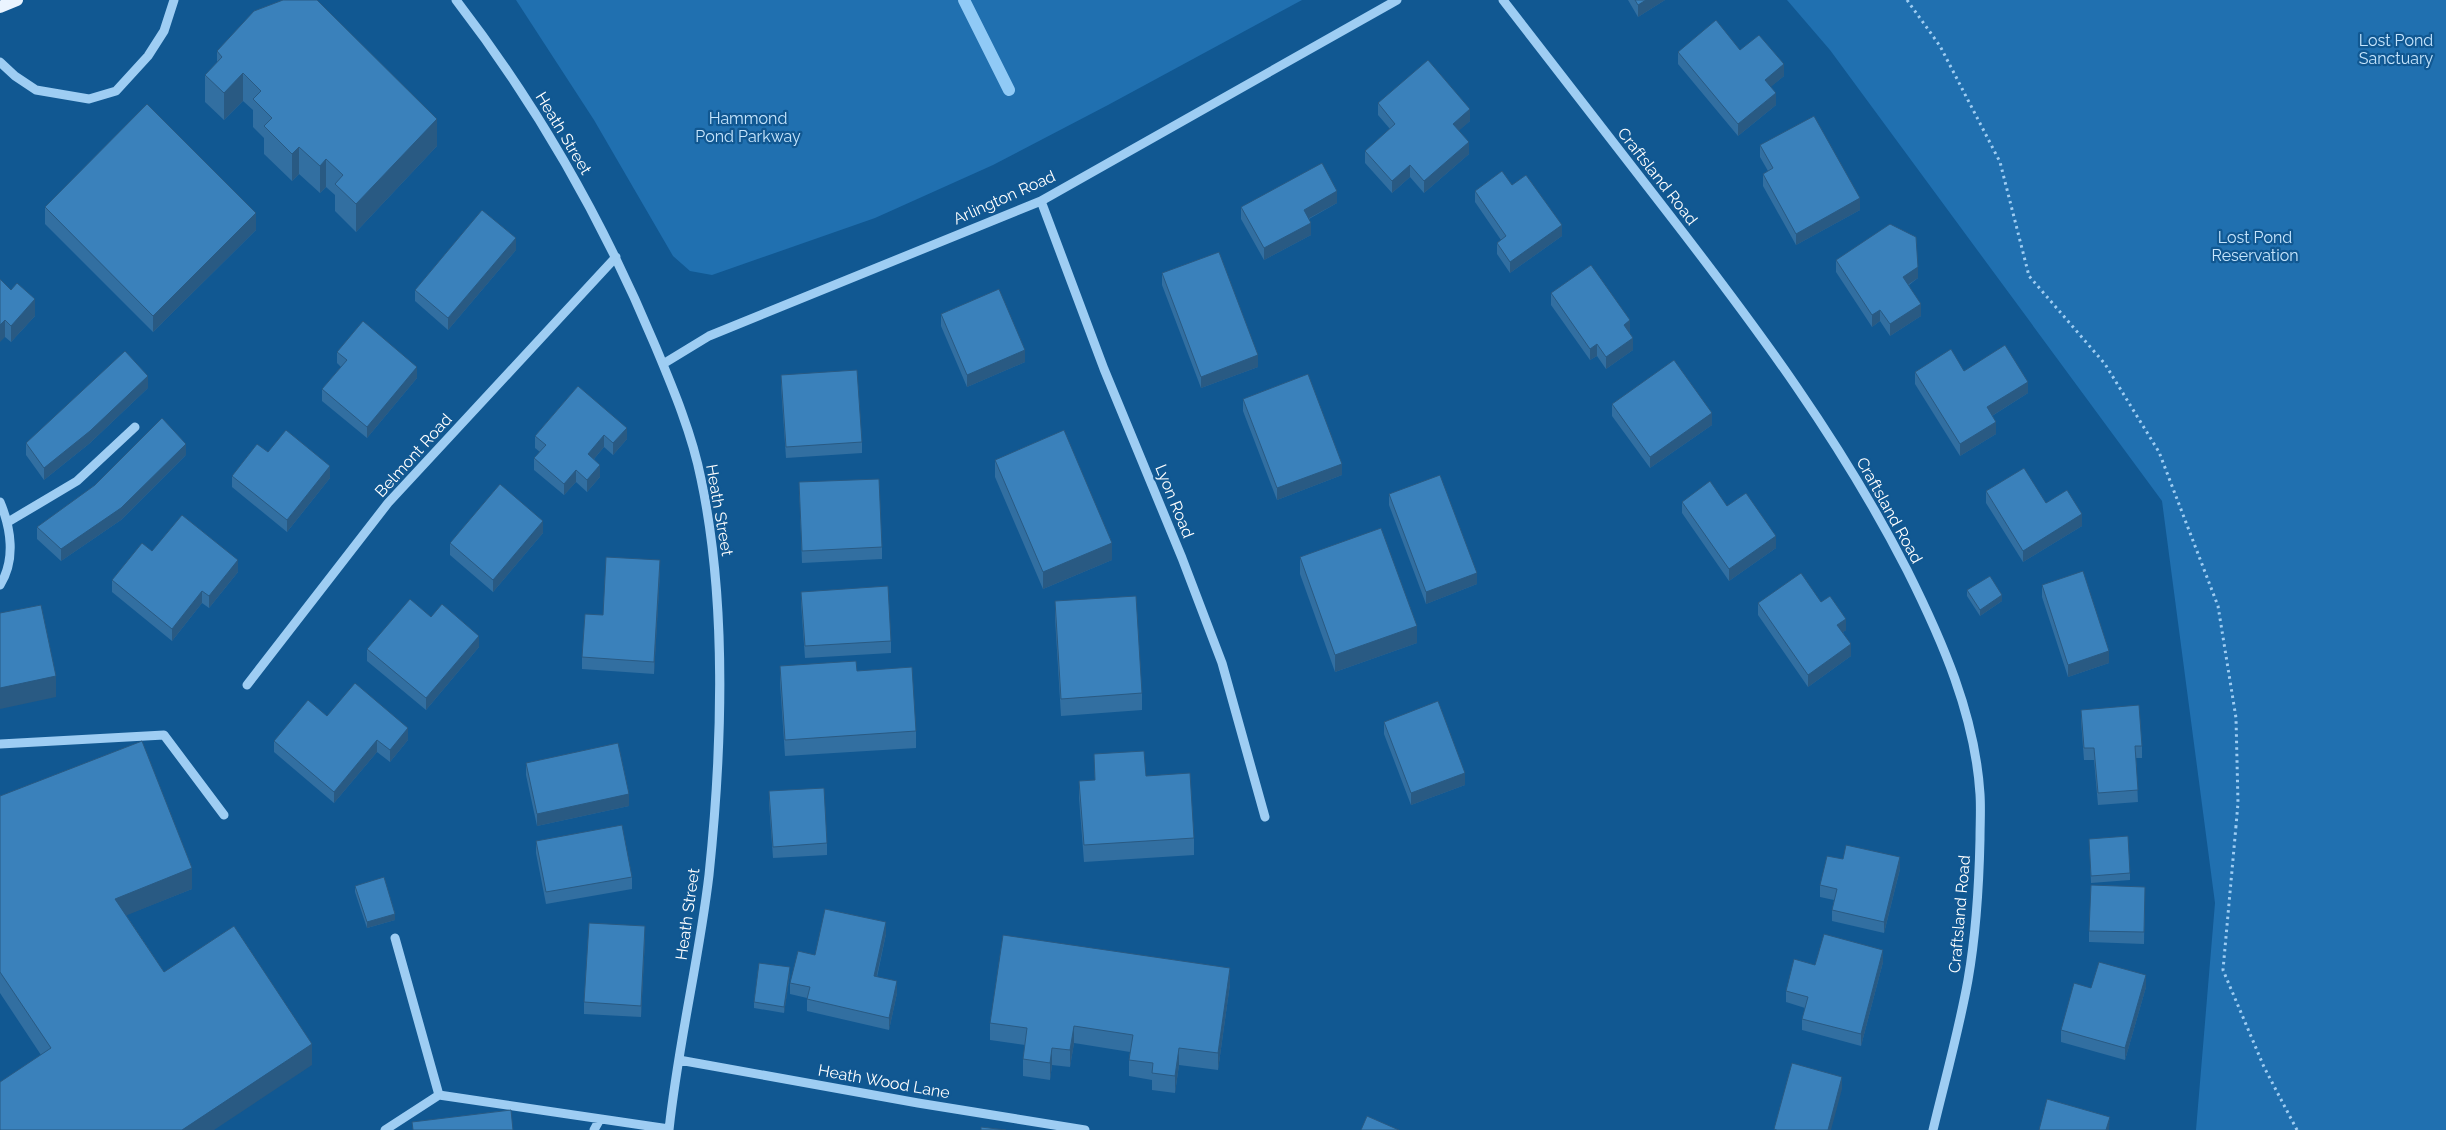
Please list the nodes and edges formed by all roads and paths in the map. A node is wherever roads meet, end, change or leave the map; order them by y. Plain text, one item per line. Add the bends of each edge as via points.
1 (17, 0) edge
2 (174, 0) edge
3 (456, 0) edge
4 (1396, 0) edge
5 (1503, 0) edge
6 (1906, 0) edge
7 (0, 7) edge
8 (0, 62) edge
9 (1041, 201) junction
10 (616, 258) junction
11 (663, 364) junction
12 (135, 427) dead end
13 (0, 502) edge
14 (8, 522) junction
15 (0, 585) edge
16 (247, 685) dead end
17 (0, 744) edge
18 (2238, 803) junction
19 (224, 815) dead end
20 (1264, 817) dead end
21 (2236, 826) dead end
22 (396, 938) dead end
23 (679, 1060) junction
24 (439, 1095) junction
25 (600, 1119) junction
26 (669, 1129) edge
27 (385, 1130) edge
28 (594, 1130) edge
29 (1085, 1130) edge
30 (1933, 1130) edge
31 (2298, 1130) edge

1 - 7 main road
2 - 8 street via 164,31 148,56 116,91 89,99 36,90
3 - 10 street, Heath Street via 531,104
4 - 9 street, Arlington Road
5 - 30 street, Craftsland Road via 1757,328 1804,395 1890,538 1928,613 1955,678 1972,734 1979,786 1980,856 1968,980
6 - 18 path via 1940,46 2000,162 2029,276 2105,364 2159,452 2218,606 2236,718
9 - 11 street, Arlington Road via 709,336
9 - 20 street, Lyon Road via 1104,369 1222,663
10 - 11 street, Heath Street
10 - 16 street, Belmont Road via 388,502
11 - 23 street, Heath Street via 701,478 714,558 718,635 716,767 708,876
12 - 14 street via 76,481
13 - 14 street
14 - 15 street via 11,546 5,577
17 - 19 street via 164,735
18 - 21 path
18 - 31 path via 2223,970 2264,1067
22 - 24 street
23 - 26 street, Heath Street
23 - 29 street, Heath Wood Lane
24 - 25 street
24 - 27 street
25 - 26 street
25 - 28 street

